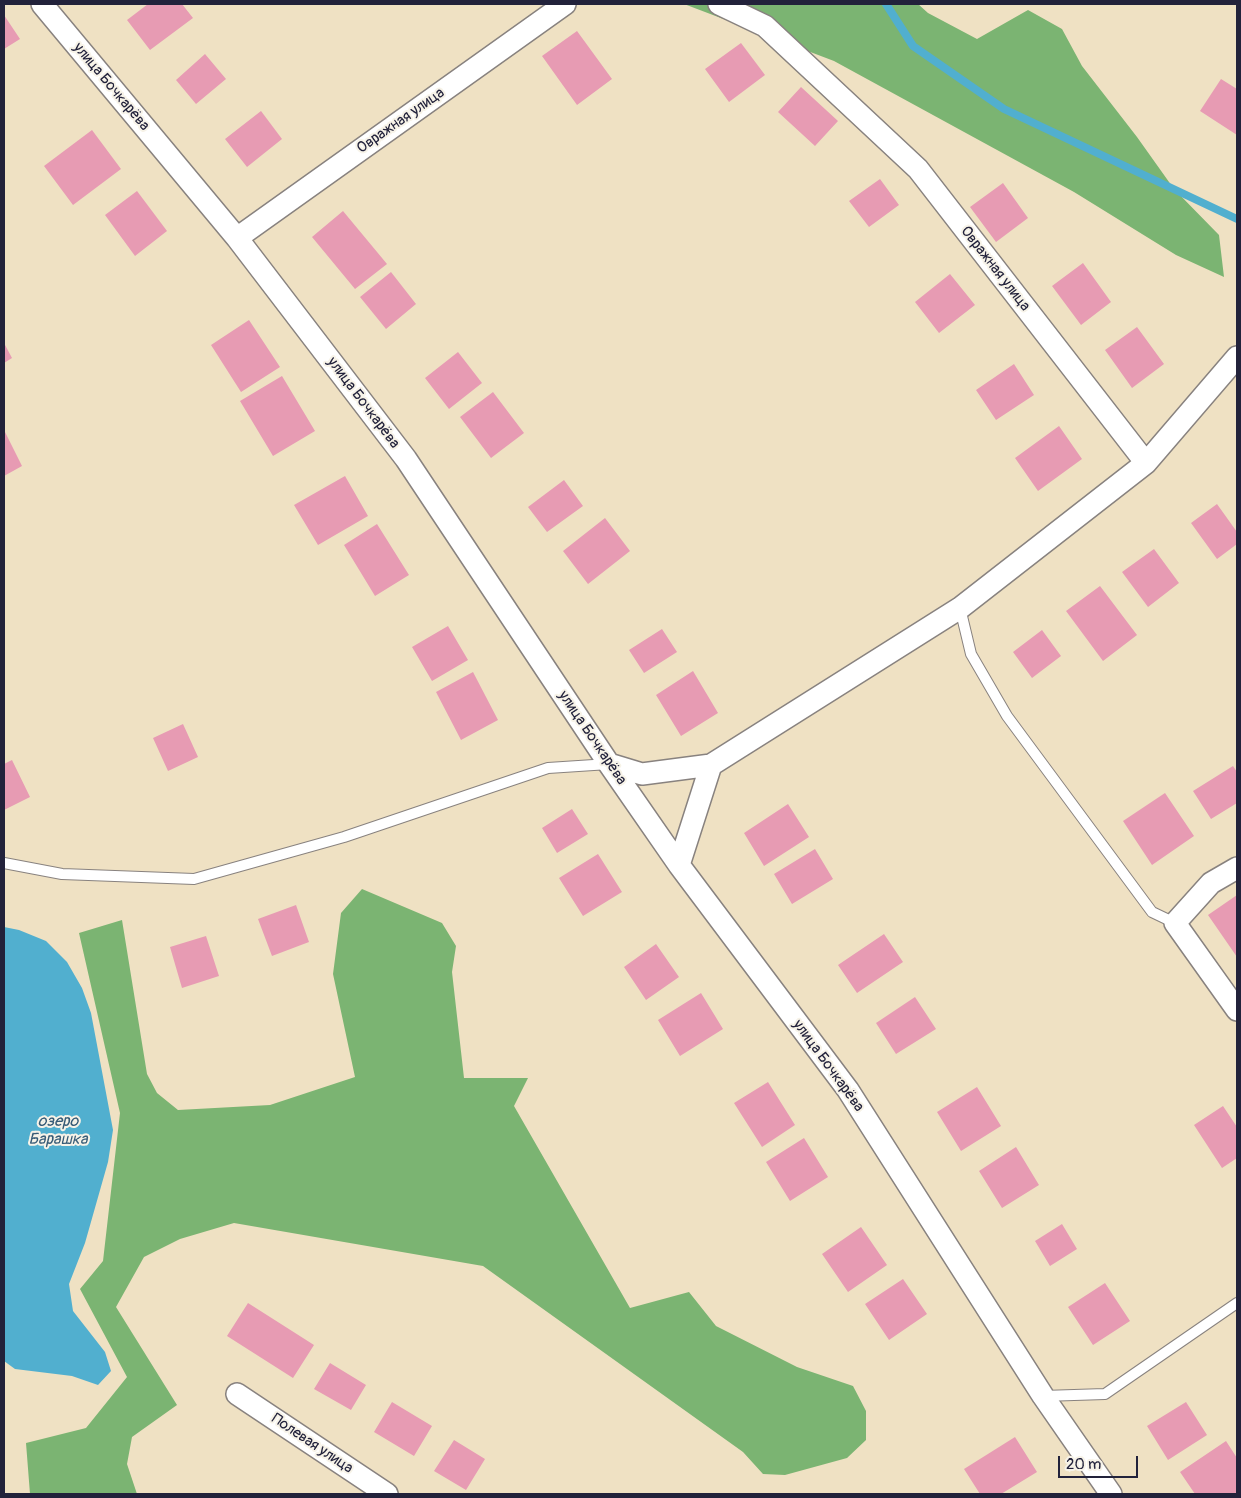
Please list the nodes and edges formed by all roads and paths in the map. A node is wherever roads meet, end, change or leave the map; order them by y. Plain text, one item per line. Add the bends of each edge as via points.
1 (42, 4) edge
2 (565, 4) edge
3 (719, 4) edge
4 (236, 238) junction
5 (1237, 357) edge
6 (1146, 463) junction
7 (960, 608) junction
8 (609, 764) junction
9 (711, 764) junction
10 (4, 863) edge
11 (678, 865) junction
12 (1237, 868) edge
13 (1175, 923) junction
14 (1237, 1010) edge
15 (1237, 1304) edge
16 (237, 1394) dead end
17 (1044, 1396) junction
18 (387, 1494) edge
19 (1111, 1494) edge

1 - 4 street, улица Бочкарёва
2 - 4 street, Овражная улица
3 - 6 street, Овражная улица via 765,26 918,169
4 - 8 street, улица Бочкарёва via 406,459
5 - 6 street
6 - 7 street
7 - 9 street
7 - 13 lane via 971,654 1007,716 1152,912
8 - 9 street via 642,774
8 - 10 lane via 548,768 344,837 194,879 62,874
8 - 11 street, улица Бочкарёва
9 - 11 street
11 - 17 street, улица Бочкарёва via 848,1090
12 - 13 street via 1211,883
13 - 14 street
15 - 17 lane via 1105,1394
16 - 18 street, Полевая улица
17 - 19 street, улица Бочкарёва

